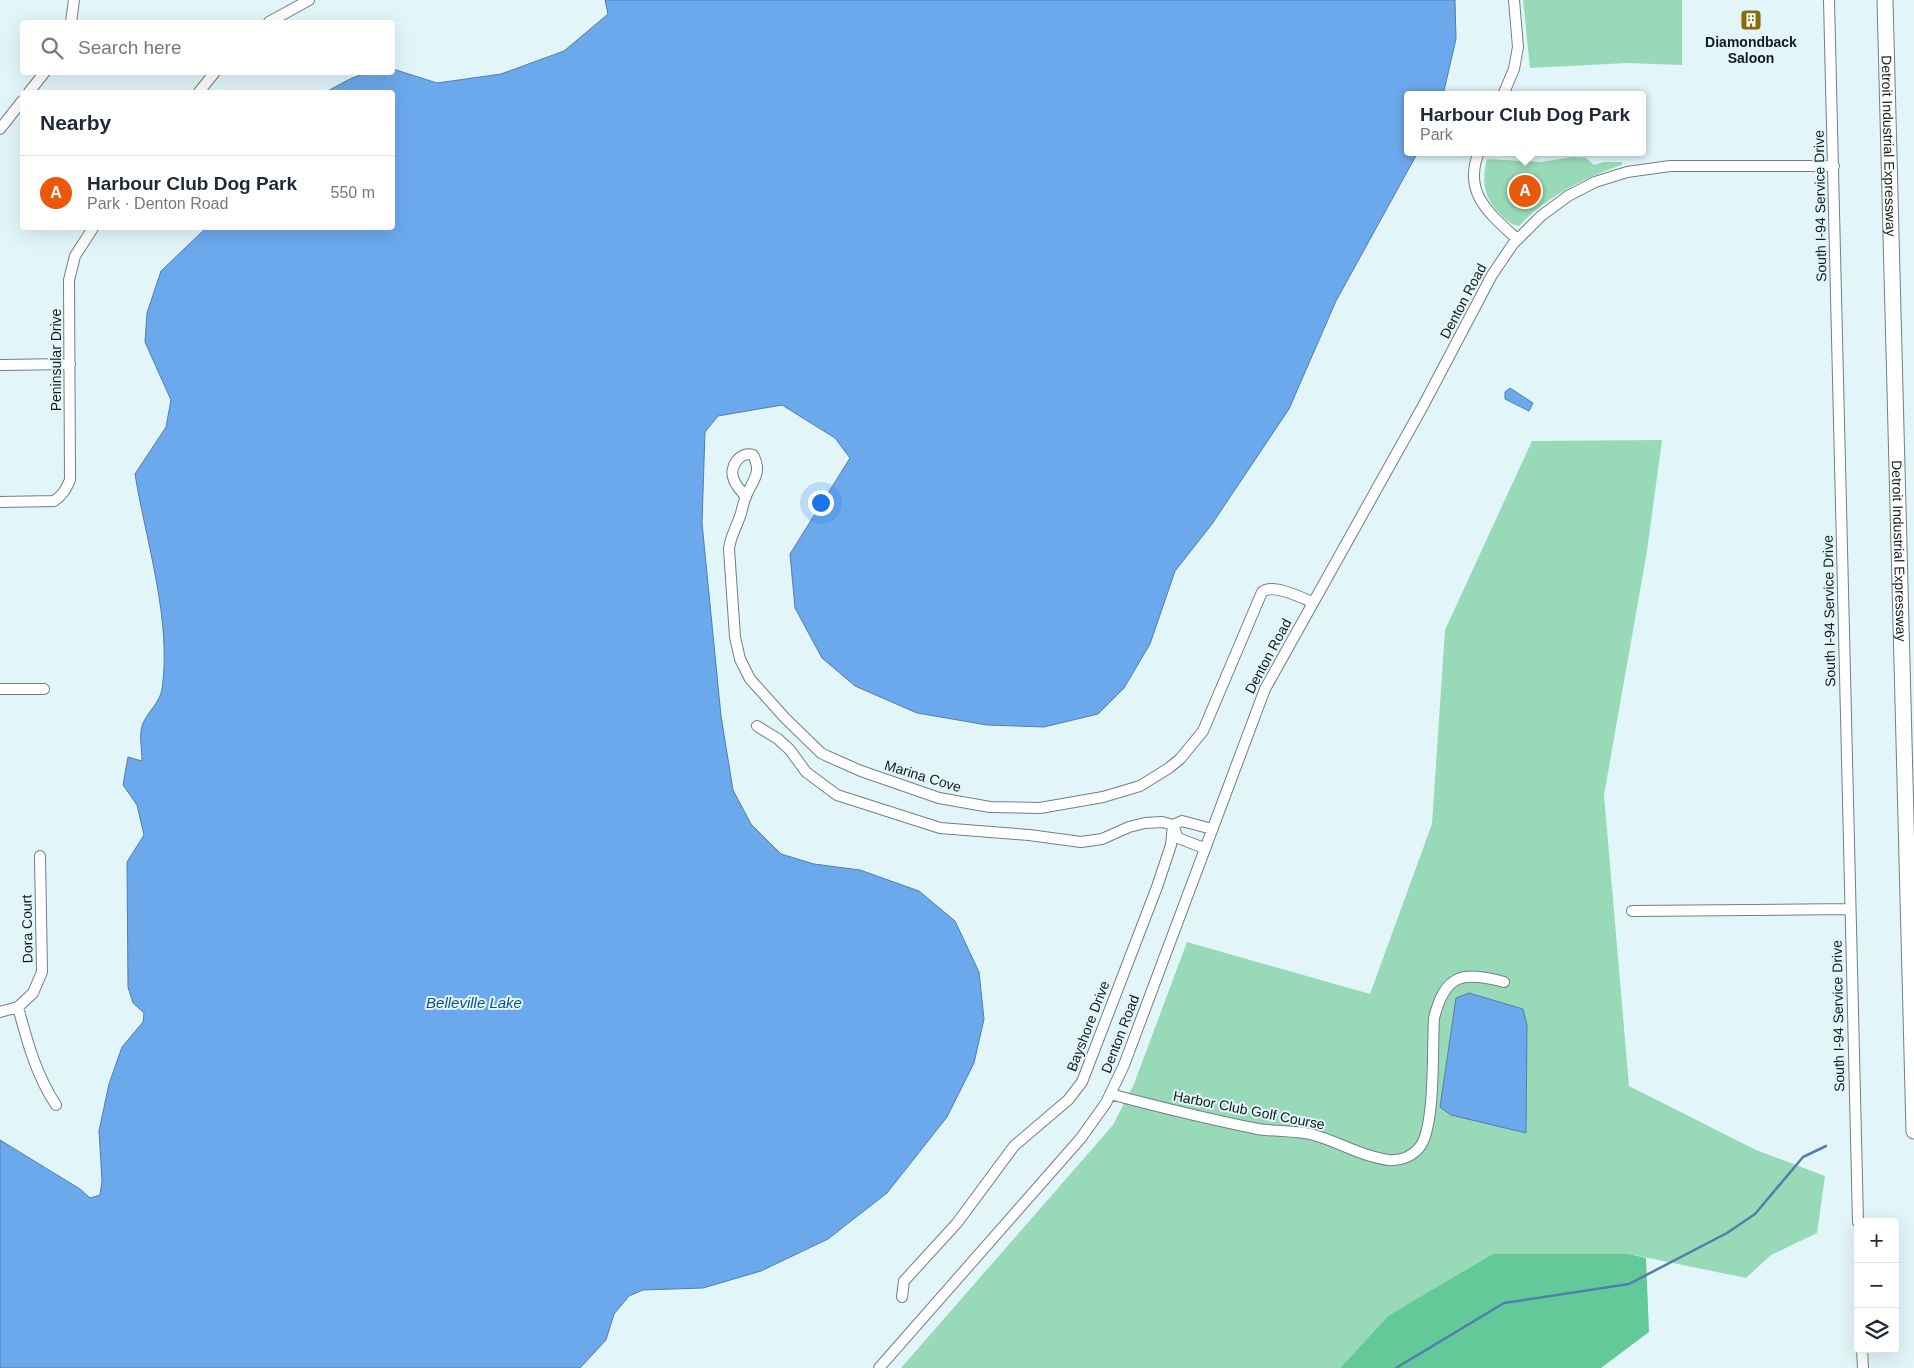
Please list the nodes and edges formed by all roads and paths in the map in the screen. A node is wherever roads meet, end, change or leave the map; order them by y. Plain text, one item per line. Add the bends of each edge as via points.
1 (74, 0) edge
2 (309, 0) edge
3 (1514, 0) edge
4 (1829, 0) edge
5 (1885, 0) edge
6 (71, 20) edge
7 (273, 20) edge
8 (43, 75) edge
9 (213, 75) edge
10 (31, 90) edge
11 (201, 90) edge
12 (1505, 91) edge
13 (20, 104) edge
14 (0, 129) edge
15 (1478, 156) edge
16 (1834, 166) junction
17 (92, 230) edge
18 (1517, 239) junction
19 (70, 364) junction
20 (0, 365) edge
21 (746, 497) dead end
22 (0, 502) edge
23 (1312, 602) junction
24 (0, 689) edge
25 (44, 689) dead end
26 (757, 726) dead end
27 (1173, 826) junction
28 (1212, 828) junction
29 (1204, 848) junction
30 (40, 856) dead end
31 (1850, 909) junction
32 (1632, 912) dead end
33 (1504, 982) dead end
34 (18, 1007) junction
35 (0, 1012) edge
36 (1110, 1094) junction
37 (56, 1105) dead end
38 (1914, 1131) edge
39 (1858, 1218) edge
40 (902, 1297) dead end
41 (1862, 1353) edge
42 (879, 1368) edge
43 (1863, 1368) edge

1 - 6 street
2 - 7 street
3 - 12 street via 1518,47
4 - 16 street, South I-94 Service Drive
5 - 38 highway, Detroit Industrial Expressway
8 - 10 street
9 - 11 street
13 - 14 street
15 - 18 street via 1474,167 1477,194 1490,214
16 - 18 street, Denton Road via 1670,166 1627,172 1595,182 1568,196 1540,216
16 - 31 street, South I-94 Service Drive
17 - 19 street, Peninsular Drive via 75,256 69,280
18 - 23 street, Denton Road via 1492,275 1423,406
19 - 20 street
19 - 22 street, Peninsular Drive via 70,480 66,490 54,500
21 - 23 street, Marina Cove via 729,549 735,637 740,659 750,679 821,753 861,771 962,803 1012,808 1062,805 1124,792 1156,777 1180,759 1202,732 1262,592 1274,588
23 - 28 street, Denton Road via 1265,689
24 - 25 street
26 - 27 street via 778,739 806,772 837,795 940,828 1081,842 1102,839 1145,823 1162,822
27 - 28 street via 1182,821
27 - 29 street via 1178,838
27 - 40 street, Bayshore Drive via 1171,845 1159,881 1082,1082 1068,1100 1014,1146 956,1223 904,1281
28 - 29 street, Denton Road
29 - 36 street, Denton Road via 1124,1066
30 - 34 street, Dora Court via 42,972 33,993
31 - 32 street
31 - 39 street, South I-94 Service Drive
33 - 36 street, Harbor Club Golf Course via 1467,977 1452,982 1444,990 1434,1018 1427,1135 1418,1149 1402,1159 1378,1158 1314,1135 1258,1129
34 - 35 street
34 - 37 street via 38,1072
36 - 42 street, Denton Road via 1081,1138
41 - 43 street

